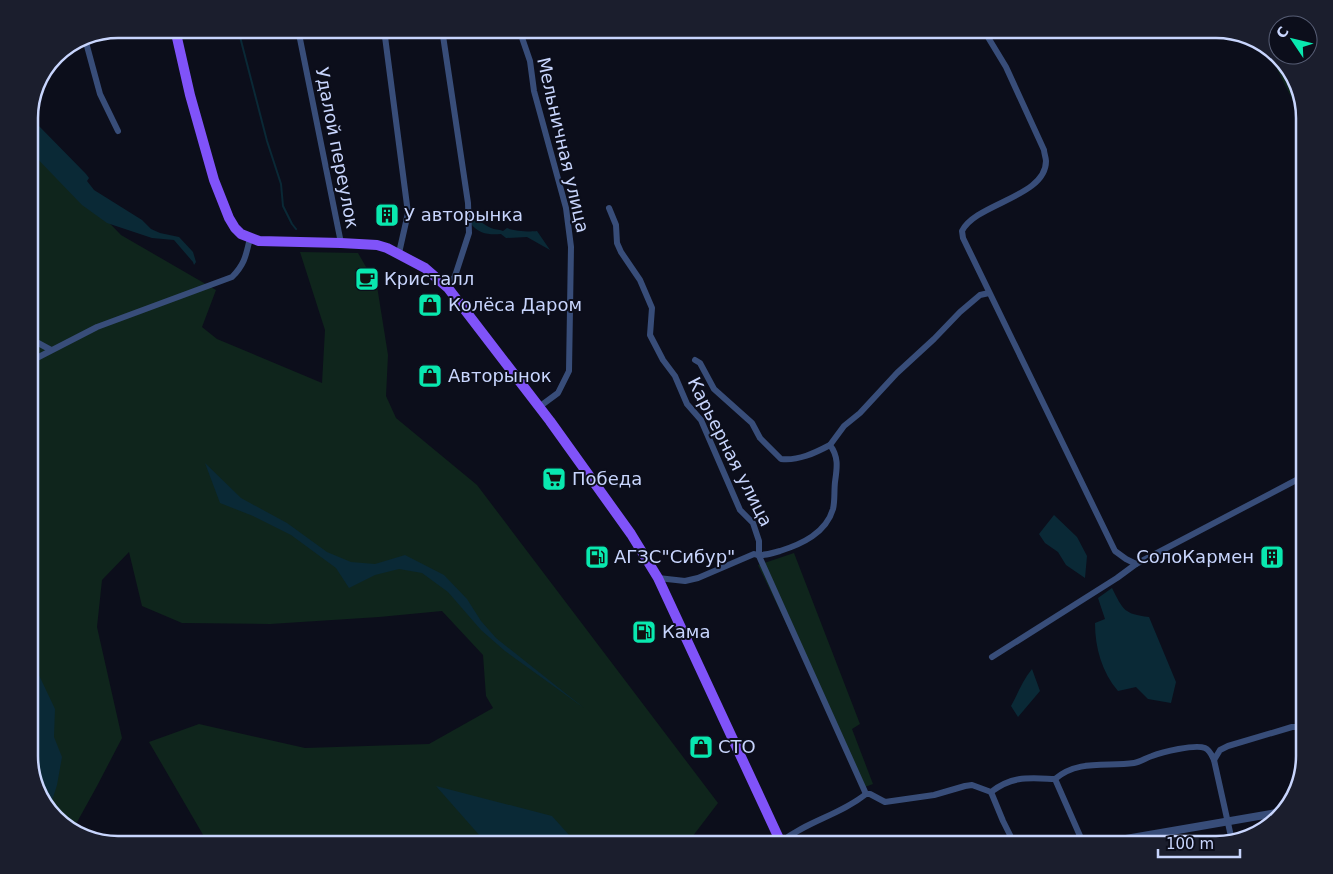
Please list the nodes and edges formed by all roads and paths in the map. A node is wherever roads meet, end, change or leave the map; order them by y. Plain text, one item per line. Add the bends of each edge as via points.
1 (177, 38) edge
2 (300, 38) edge
3 (385, 38) edge
4 (443, 38) edge
5 (522, 38) edge
6 (988, 38) edge
7 (86, 44) edge
8 (118, 131) dead end
9 (609, 208) dead end
10 (250, 238) junction
11 (341, 243) junction
12 (398, 253) junction
13 (448, 288) junction
14 (989, 293) junction
15 (38, 343) edge
16 (51, 350) junction
17 (38, 357) edge
18 (695, 360) dead end
19 (539, 407) junction
20 (830, 446) junction
21 (1296, 480) edge
22 (759, 556) junction
23 (1136, 564) junction
24 (658, 578) junction
25 (992, 657) dead end
26 (1296, 727) edge
27 (1214, 760) junction
28 (1056, 779) junction
29 (991, 792) junction
30 (866, 794) junction
31 (1271, 814) edge
32 (1228, 822) junction
33 (1231, 835) edge
34 (776, 836) edge
35 (789, 836) edge
36 (1010, 836) edge
37 (1080, 836) edge
38 (1145, 836) edge

1 - 10 main road via 214,180 235,228
2 - 11 street, Удалой переулок
3 - 12 street via 408,213
4 - 13 street via 469,224 456,276
5 - 19 street, Мельничная улица via 566,208 571,247 569,371 558,393
6 - 14 street via 1006,67 1046,161 1044,171 1029,188 969,221 962,231
7 - 8 street via 100,94
9 - 22 street, Карьерная улица via 621,252 640,280 652,308 650,335 675,376 687,404 701,420 740,510 753,523 759,541
10 - 11 main road via 274,242
10 - 16 street via 246,259 232,277 97,327
11 - 12 main road via 377,245
12 - 13 main road via 425,268
13 - 19 main road
14 - 20 street via 973,300 897,372 844,426
14 - 23 street via 1115,550
15 - 16 street
16 - 17 street
18 - 20 street via 700,363 714,389 752,423 760,438 781,460 814,454
19 - 24 main road via 631,534
20 - 22 street via 836,453 837,466 831,516 807,541
21 - 23 street
22 - 24 street via 754,554 685,581
22 - 30 street, Карьерная улица
23 - 25 street
24 - 34 main road
26 - 27 street via 1228,746 1220,750
27 - 28 street via 1206,748 1194,747 1154,755 1136,763 1100,763 1075,768 1063,772
27 - 32 street
28 - 29 street via 1014,779
28 - 37 street
29 - 30 street via 972,785 934,795 885,802
29 - 36 street
30 - 35 street
31 - 32 street
32 - 33 street
32 - 38 street

